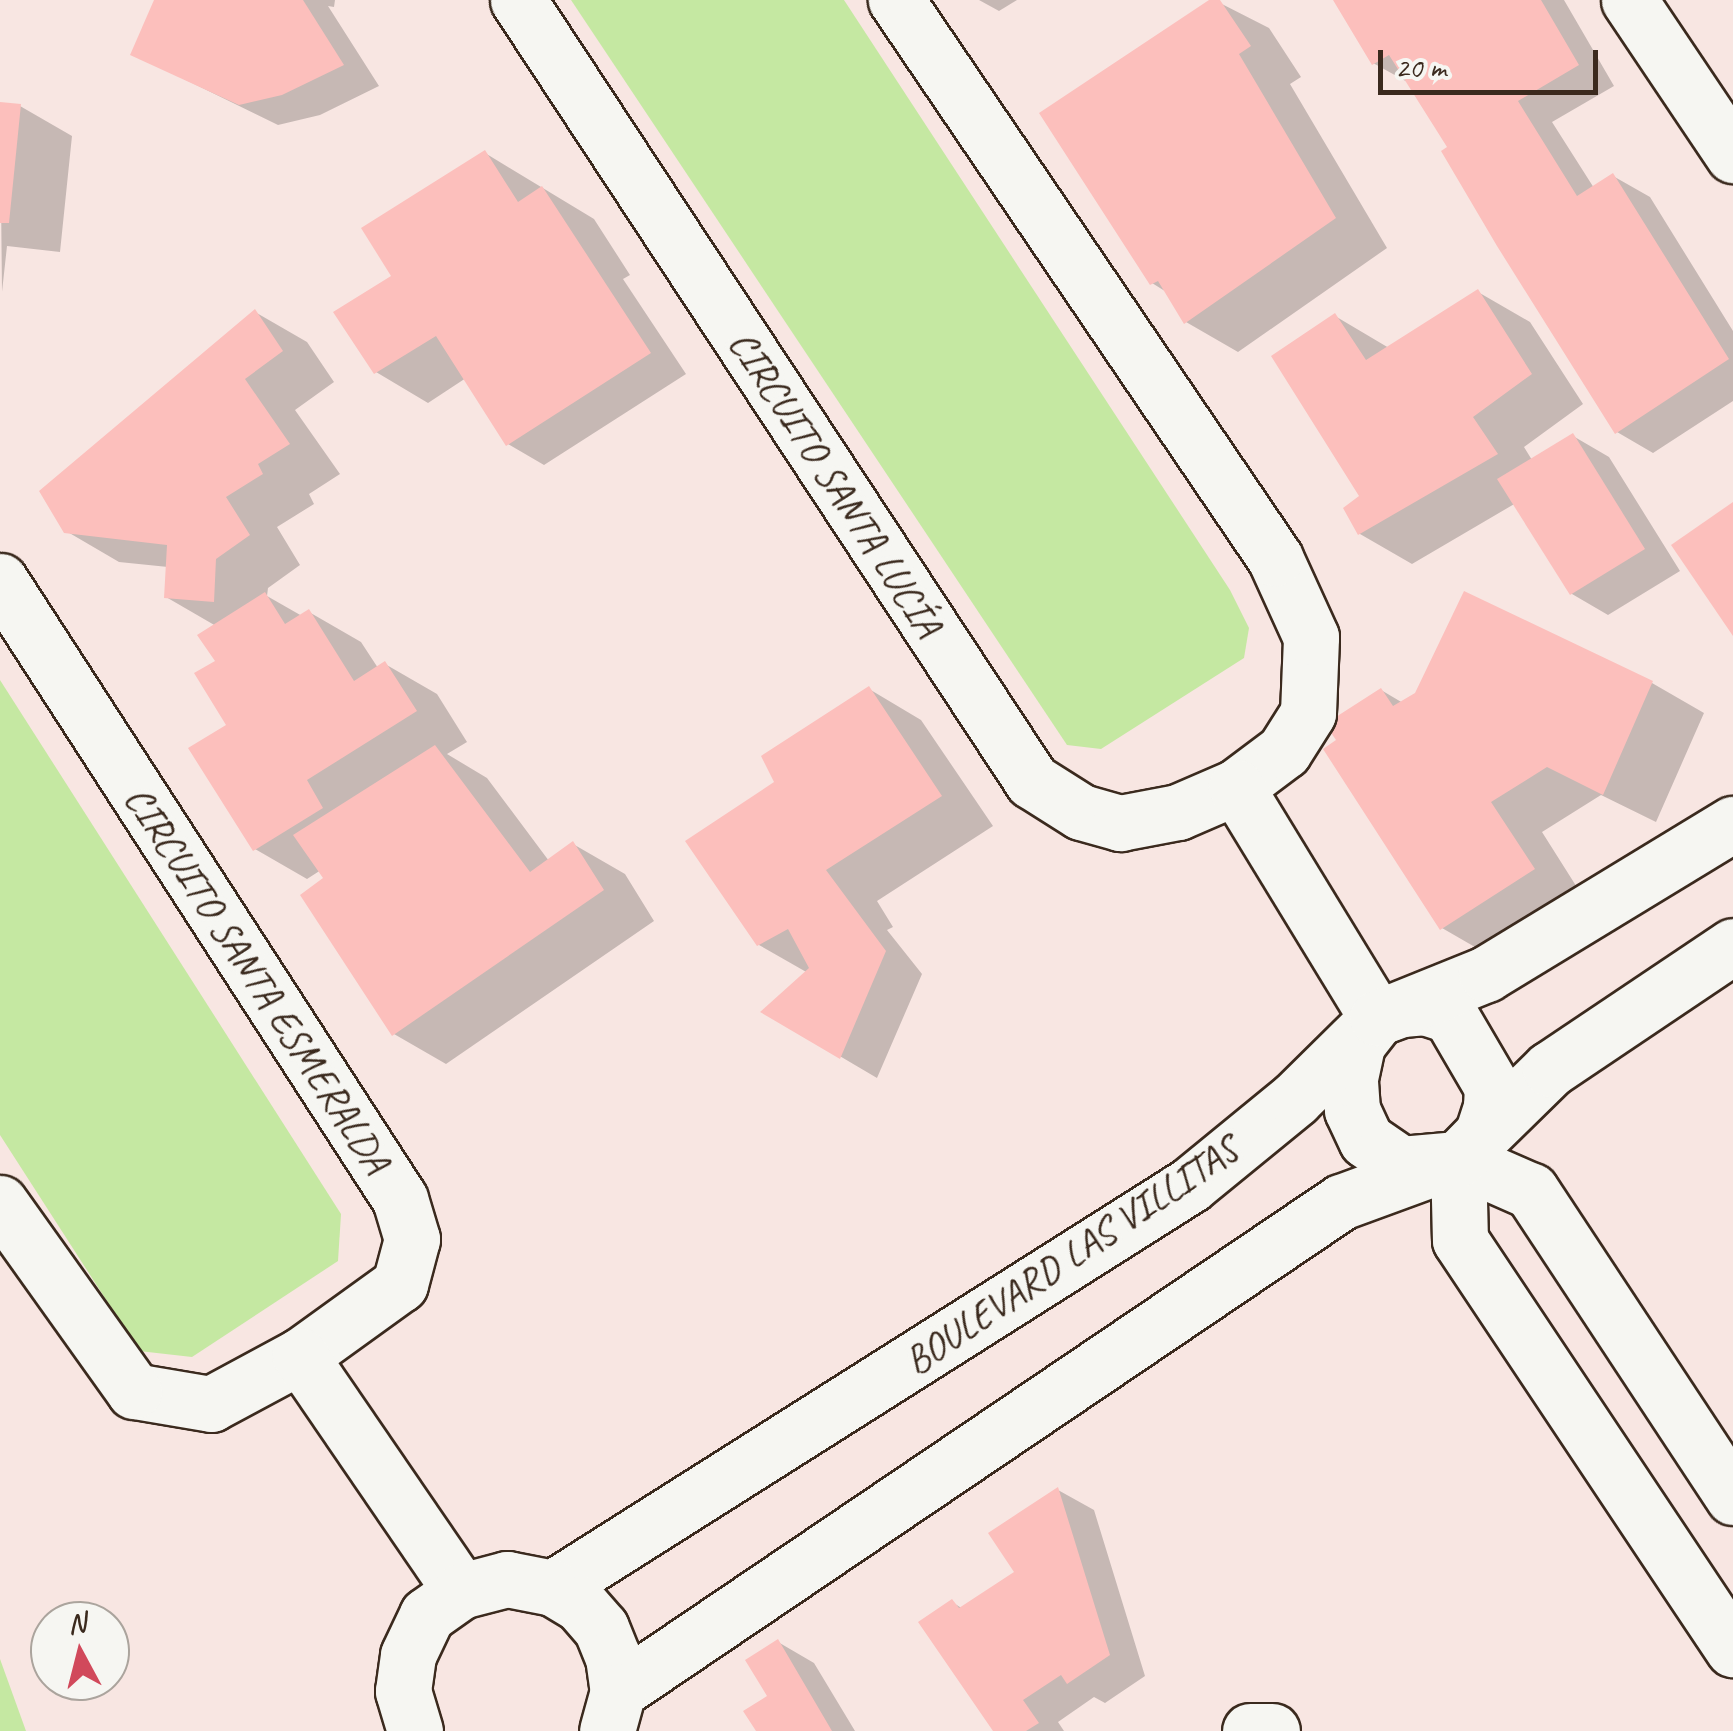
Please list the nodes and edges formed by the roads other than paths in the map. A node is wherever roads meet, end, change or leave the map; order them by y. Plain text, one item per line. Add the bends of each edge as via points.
1 (518, 0) edge
2 (896, 0) edge
3 (1630, 0) edge
4 (1733, 154) edge
5 (0, 582) edge
6 (1236, 786) junction
7 (1733, 824) edge
8 (1733, 946) edge
9 (1377, 1018) junction
10 (1458, 1160) junction
11 (0, 1203) edge
12 (300, 1356) junction
13 (1733, 1497) edge
14 (554, 1588) junction
15 (461, 1591) junction
16 (1733, 1648) edge
17 (612, 1711) edge
18 (415, 1731) edge
19 (1250, 1731) edge
20 (1272, 1731) edge

1 - 6 street, CIRCUITO SANTA LUCÍA via 1032,781 1082,812 1120,823 1178,812
2 - 6 street, CIRCUITO SANTA LUCÍA via 1275,558 1311,637 1308,712 1284,751
3 - 4 street
5 - 12 street, CIRCUITO SANTA ESMERALDA via 400,1200 412,1238 400,1284
6 - 9 street
7 - 9 street, BOULEVARD LAS VILLITAS via 1486,974
8 - 10 street via 1550,1069
9 - 10 street via 1357,1044 1350,1078 1352,1110 1366,1140 1401,1164
9 - 10 street via 1425,1007 1450,1015 1482,1064 1491,1107 1482,1134
9 - 14 street, BOULEVARD LAS VILLITAS via 1295,1100 1190,1185
10 - 13 street via 1531,1191
10 - 16 street via 1460,1240
10 - 17 street via 1341,1202
11 - 12 street, CIRCUITO SANTA ESMERALDA via 134,1391 211,1404
12 - 15 street
14 - 15 street via 507,1579
14 - 17 street via 580,1604 614,1657
15 - 18 street via 427,1615 408,1655 403,1691
19 - 20 street

